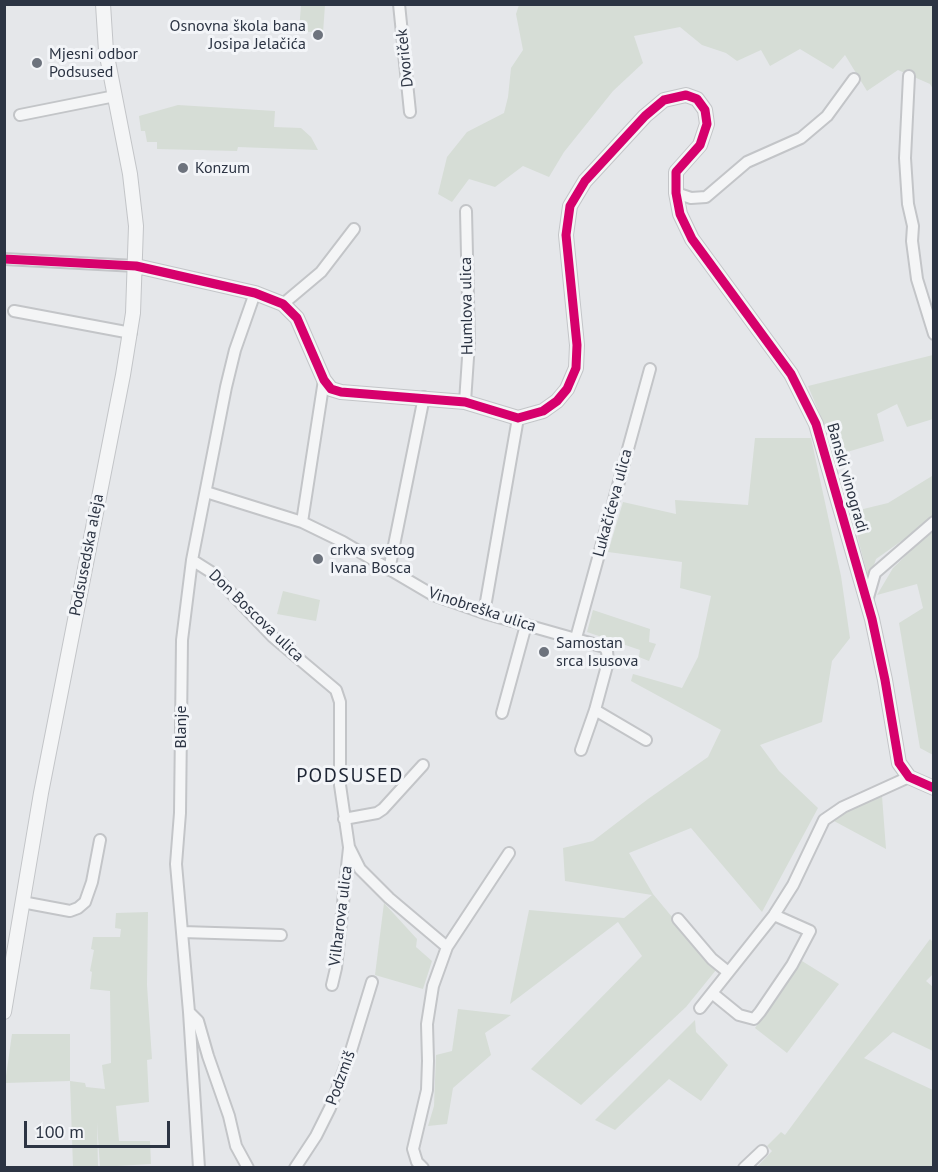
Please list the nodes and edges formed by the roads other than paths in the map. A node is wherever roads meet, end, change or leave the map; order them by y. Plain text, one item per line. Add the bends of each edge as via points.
1 (103, 4) edge
2 (399, 4) edge
3 (909, 76) dead end
4 (854, 79) dead end
5 (115, 96) junction
6 (410, 112) dead end
7 (20, 115) dead end
8 (676, 193) junction
9 (466, 211) dead end
10 (354, 229) dead end
11 (4, 259) edge
12 (136, 266) junction
13 (255, 293) junction
14 (283, 304) junction
15 (14, 311) dead end
16 (131, 333) junction
17 (933, 334) edge
18 (650, 369) dead end
19 (324, 380) junction
20 (424, 397) junction
21 (465, 402) junction
22 (518, 418) junction
23 (206, 492) junction
24 (302, 522) junction
25 (933, 522) edge
26 (192, 560) junction
27 (389, 570) junction
28 (867, 601) junction
29 (484, 613) junction
30 (526, 625) junction
31 (576, 638) junction
32 (595, 711) junction
33 (502, 713) dead end
34 (646, 740) dead end
35 (581, 750) dead end
36 (423, 765) dead end
37 (909, 777) junction
38 (933, 788) edge
39 (344, 819) junction
40 (100, 840) dead end
41 (349, 847) junction
42 (509, 853) dead end
43 (22, 902) junction
44 (774, 915) junction
45 (678, 919) dead end
46 (182, 932) junction
47 (281, 935) dead end
48 (447, 947) junction
49 (728, 972) junction
50 (372, 982) dead end
51 (332, 985) dead end
52 (712, 993) junction
53 (700, 1008) dead end
54 (4, 1012) edge
55 (189, 1012) junction
56 (762, 1151) dead end
57 (199, 1167) edge
58 (248, 1167) edge
59 (295, 1167) edge
60 (423, 1167) edge
61 (744, 1167) edge

1 - 5 street, Podsusedska aleja via 106,51
2 - 6 street, Dvoriček
3 - 17 street via 905,158 908,204 918,279
4 - 8 street via 827,116 801,138 747,162 706,197
5 - 7 street
5 - 12 street, Podsusedska aleja via 133,198
8 - 22 street via 676,172 700,145 707,124 705,110 697,99 686,95 664,100 645,116 585,181 570,206 566,235 576,368 557,401 543,411
8 - 28 street, Banski vinogradi via 680,214 692,239 791,374 816,424
9 - 21 street, Humlova ulica via 470,344
10 - 14 street via 321,272
11 - 12 street
12 - 13 street
12 - 16 street, Podsusedska aleja
13 - 14 street
13 - 23 street, Blanje via 228,378
14 - 19 street via 297,318
15 - 16 street
16 - 43 street, Podsusedska aleja
18 - 31 street, Lukačićeva ulica
19 - 20 street via 331,389 341,392
19 - 24 street
20 - 21 street
20 - 27 street
21 - 22 street
22 - 29 street
23 - 24 street, Vinobreška ulica
23 - 26 street, Blanje
24 - 27 street, Vinobreška ulica
25 - 28 street, Banski vinogradi via 875,573
26 - 39 street, Don Boscova ulica via 211,572 265,629 336,690 340,702
26 - 46 street, Blanje via 181,669 176,864
27 - 29 street, Vinobreška ulica via 426,593
28 - 37 street, Banski vinogradi via 898,763
29 - 30 street, Vinobreška ulica
30 - 31 street, Vinobreška ulica
30 - 33 street
31 - 32 street, Vinobreška ulica via 607,651 608,662
32 - 34 street
32 - 35 street, Vinobreška ulica
36 - 39 street via 383,809
37 - 38 street
37 - 44 street via 843,807 824,820 794,885
39 - 41 street, Don Boscova ulica
40 - 43 street via 92,882 85,902 78,908 70,911
41 - 48 street, Don Boscova ulica via 360,869
41 - 51 street, Vilharova ulica
42 - 48 street
43 - 54 street, Podsusedska aleja
44 - 49 street
44 - 52 street via 810,931 760,1012 754,1019 740,1015
45 - 49 street via 712,960
46 - 47 street
46 - 55 street, Blanje
48 - 60 street via 433,986 427,1024 427,1090 413,1149
49 - 52 street
50 - 59 street, Podzmiš via 330,1108
52 - 53 street
55 - 57 street, Blanje
55 - 58 street via 198,1021 236,1146
56 - 61 street

